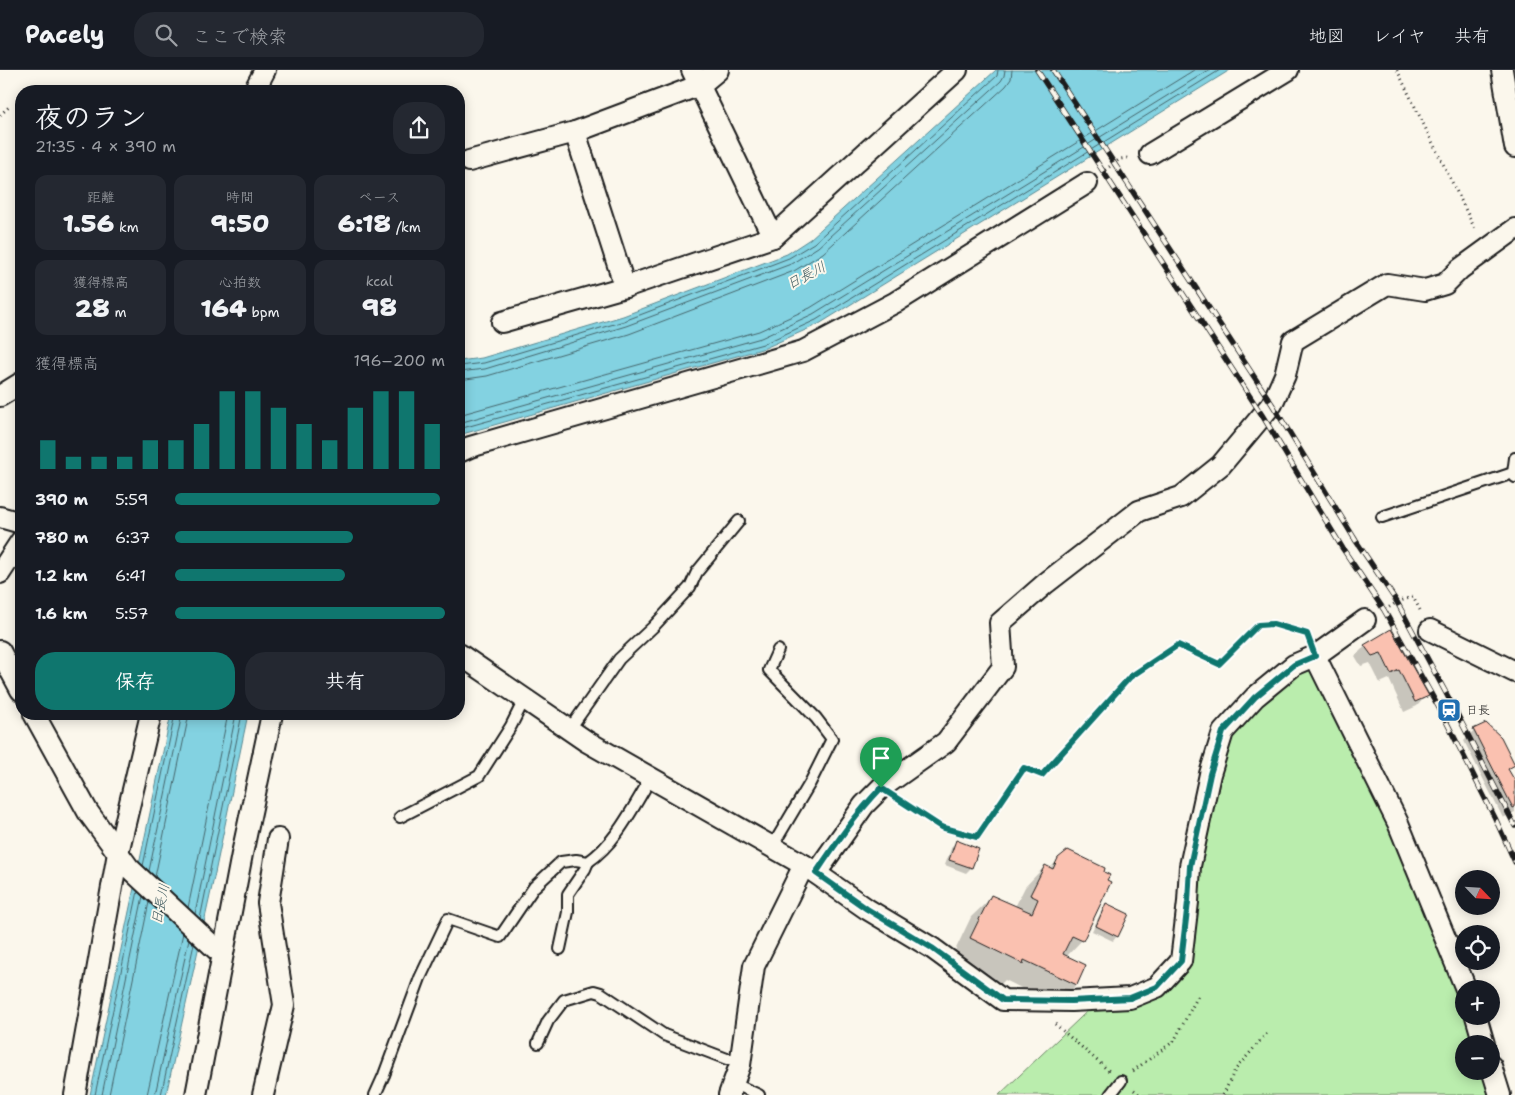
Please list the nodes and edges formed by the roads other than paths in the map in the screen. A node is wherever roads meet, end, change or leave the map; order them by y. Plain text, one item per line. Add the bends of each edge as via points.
1 (265, 70) edge
2 (718, 70) edge
3 (957, 70) edge
4 (1288, 70) edge
5 (1502, 70) edge
6 (696, 78) edge
7 (258, 85) edge
8 (575, 132) junction
9 (1515, 147) edge
10 (1150, 154) road end
11 (469, 161) dead end
12 (1087, 183) road end
13 (1515, 229) edge
14 (773, 237) junction
15 (624, 287) junction
16 (502, 322) dead end
17 (15, 387) edge
18 (0, 396) edge
19 (465, 449) edge
20 (1515, 458) edge
21 (1514, 475) edge
22 (0, 517) edge
23 (1382, 517) dead end
24 (15, 521) edge
25 (739, 521) dead end
26 (15, 550) edge
27 (0, 573) edge
28 (1365, 620) road end
29 (1430, 630) road end
30 (778, 650) dead end
31 (0, 651) edge
32 (1315, 656) junction
33 (465, 658) edge
34 (1515, 672) edge
35 (15, 679) edge
36 (524, 700) junction
37 (37, 720) edge
38 (150, 720) edge
39 (271, 720) edge
40 (569, 730) junction
41 (651, 778) junction
42 (400, 817) dead end
43 (278, 839) dead end
44 (772, 847) junction
45 (123, 860) junction
46 (588, 862) junction
47 (810, 869) junction
48 (560, 949) dead end
49 (220, 951) junction
50 (1462, 980) edge
51 (538, 1043) dead end
52 (741, 1059) junction
53 (1495, 1080) edge
54 (1120, 1081) road end
55 (731, 1089) edge
56 (75, 1095) edge
57 (196, 1095) edge
58 (263, 1095) edge
59 (375, 1095) edge
60 (760, 1095) edge
61 (1110, 1095) edge
62 (1500, 1095) edge

1 - 7 street
2 - 6 street
3 - 14 street
4 - 10 street
5 - 9 street
6 - 8 street
6 - 14 street
8 - 11 street
8 - 15 street
12 - 19 street via 896,302 803,351
13 - 47 street via 1460,269 1445,284 1425,290 1387,284 1293,341 1285,375 1272,404 1221,465 1181,497 1140,511 1046,582 1000,623 1003,667 946,742 881,788
14 - 15 street
15 - 16 street
17 - 18 street
20 - 21 lane
21 - 23 lane
22 - 24 street
25 - 40 lane via 697,572 690,587 619,659
26 - 27 street
28 - 32 street
29 - 34 street
30 - 44 lane via 769,670 832,739
31 - 35 street
32 - 47 street via 1294,665 1255,697 1223,732 1210,774 1190,866 1181,961 1157,987 1130,998 1003,1000 932,948 867,909
32 - 50 street via 1398,823
33 - 36 street
36 - 40 street
36 - 42 lane via 479,776
37 - 45 street via 88,812
38 - 45 street
39 - 49 street
40 - 41 street
41 - 44 street
41 - 46 lane via 602,852
43 - 58 street via 268,903 284,1005
44 - 47 street
45 - 49 street
45 - 56 street
46 - 48 lane via 568,894 568,912
46 - 59 lane via 560,862 534,887 500,937 448,918 420,978
47 - 52 street via 754,966
49 - 57 street
51 - 52 lane via 548,1021 564,1000 594,991 664,1035 727,1059
52 - 55 street
53 - 62 street
54 - 61 lane
55 - 60 lane

